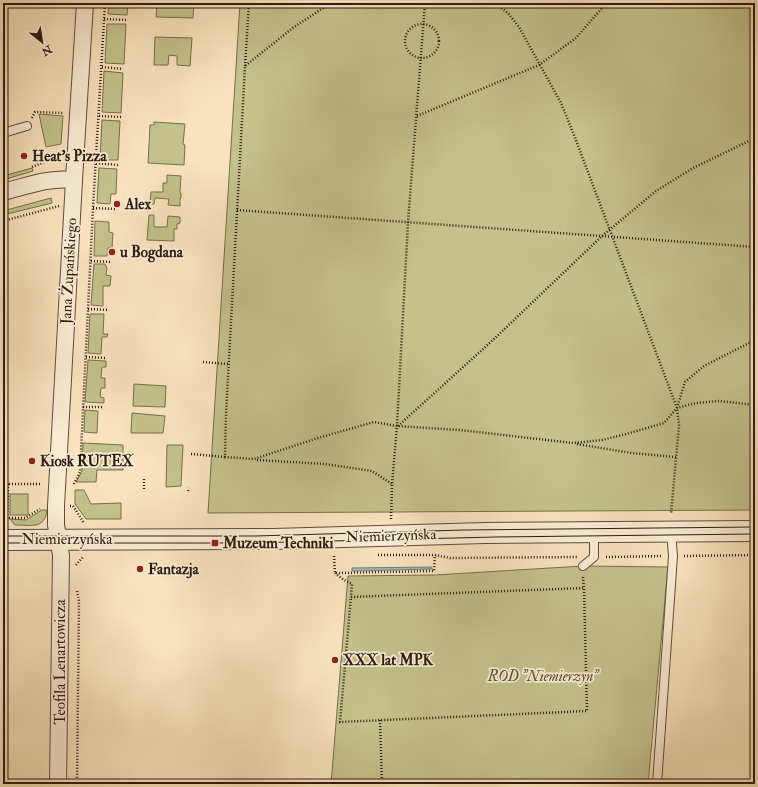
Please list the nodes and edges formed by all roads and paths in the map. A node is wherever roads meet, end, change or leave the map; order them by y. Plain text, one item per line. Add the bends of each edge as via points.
1 (85, 3) edge
2 (105, 3) edge
3 (249, 3) edge
4 (331, 3) edge
5 (425, 3) edge
6 (494, 3) edge
7 (604, 3) edge
8 (104, 19) junction
9 (126, 20) dead end
10 (424, 23) junction
11 (421, 58) junction
12 (540, 65) junction
13 (245, 66) junction
14 (102, 67) junction
15 (123, 69) dead end
16 (66, 113) dead end
17 (99, 116) junction
18 (416, 116) junction
19 (120, 117) dead end
20 (27, 126) joint
21 (3, 133) edge
22 (755, 138) edge
23 (96, 164) junction
24 (118, 164) dead end
25 (74, 180) junction
26 (3, 192) edge
27 (59, 206) dead end
28 (93, 208) junction
29 (115, 209) dead end
30 (237, 210) junction
31 (3, 221) edge
32 (408, 222) junction
33 (610, 230) junction
34 (602, 236) junction
35 (612, 237) junction
36 (755, 248) edge
37 (91, 261) junction
38 (112, 262) dead end
39 (88, 309) junction
40 (109, 310) dead end
41 (755, 340) edge
42 (86, 357) junction
43 (106, 358) dead end
44 (203, 362) dead end
45 (229, 364) junction
46 (755, 405) edge
47 (83, 406) junction
48 (103, 407) dead end
49 (677, 408) junction
50 (397, 426) junction
51 (573, 443) junction
52 (190, 454) dead end
53 (225, 457) junction
54 (676, 457) junction
55 (254, 459) junction
56 (144, 479) dead end
57 (3, 484) edge
58 (8, 484) junction
59 (44, 484) dead end
60 (392, 484) junction
61 (73, 486) dead end
62 (144, 489) dead end
63 (73, 500) dead end
64 (67, 506) dead end
65 (73, 506) junction
66 (42, 508) dead end
67 (3, 518) edge
68 (7, 518) junction
69 (392, 519) dead end
70 (671, 523) junction
71 (85, 525) dead end
72 (755, 531) edge
73 (594, 532) junction
74 (3, 540) edge
75 (58, 540) junction
76 (633, 551) dead end
77 (373, 555) dead end
78 (434, 555) junction
79 (755, 555) edge
80 (329, 556) dead end
81 (633, 556) junction
82 (673, 556) junction
83 (594, 557) junction
84 (583, 566) joint
85 (335, 573) junction
86 (77, 588) dead end
87 (584, 588) junction
88 (351, 597) junction
89 (380, 720) junction
90 (58, 784) edge
91 (77, 784) edge
92 (382, 784) edge
93 (657, 784) edge

1 - 25 street, Jana Żupańskiego
2 - 8 path
3 - 13 path
4 - 13 path via 294,27
5 - 10 path
6 - 12 path via 508,13 519,27
7 - 12 path via 576,38
8 - 9 path
8 - 14 path
10 - 11 path
10 - 11 path via 434,28 439,45 432,54
10 - 11 path via 409,29 405,39 407,50
11 - 18 path
12 - 18 path
12 - 33 path via 561,103
13 - 30 path
14 - 15 path
14 - 17 path
16 - 20 path via 35,112
17 - 19 path
17 - 23 path
18 - 32 path
20 - 21 lane
22 - 33 path via 672,180
23 - 24 path
23 - 28 path
25 - 26 street via 46,180
25 - 75 street, Jana Żupańskiego via 57,496
27 - 31 path
28 - 29 path
28 - 37 path
30 - 32 path
30 - 45 path
32 - 34 path
32 - 50 path
33 - 34 path
33 - 35 path
34 - 35 path
34 - 50 path via 493,340
35 - 36 path
35 - 49 path
37 - 38 path
37 - 39 path
39 - 40 path
39 - 42 path
41 - 49 path via 704,366 685,382
42 - 43 path
42 - 47 path
44 - 45 path
45 - 53 path
46 - 49 path via 719,401 696,402
47 - 48 path
47 - 61 path via 80,472
49 - 51 path via 664,423 630,434
49 - 54 path via 679,425
50 - 51 path via 460,430
50 - 55 path via 374,422
50 - 60 path
51 - 54 path
52 - 53 path
53 - 55 path
54 - 70 path
55 - 60 path via 325,464 372,471
56 - 62 path
57 - 58 path
58 - 59 path
58 - 68 path
60 - 69 path
63 - 65 path
64 - 65 path
65 - 71 path
66 - 68 path via 25,518
67 - 68 path
70 - 72 street, Niemierzyńska
70 - 73 street, Niemierzyńska
70 - 82 lane
73 - 75 street, Niemierzyńska via 272,539
73 - 83 lane
74 - 75 street, Niemierzyńska
75 - 90 street, Teofila Lenartowicza via 61,555
76 - 81 path
77 - 78 path
78 - 83 path via 450,558
78 - 85 path via 434,571
79 - 82 path
80 - 85 path via 334,556
81 - 82 path
81 - 83 path
82 - 93 lane
83 - 84 lane
84 - 87 path
85 - 88 path via 352,584
86 - 91 path
87 - 88 path
87 - 89 path via 587,711
88 - 89 path via 340,722
89 - 92 path

